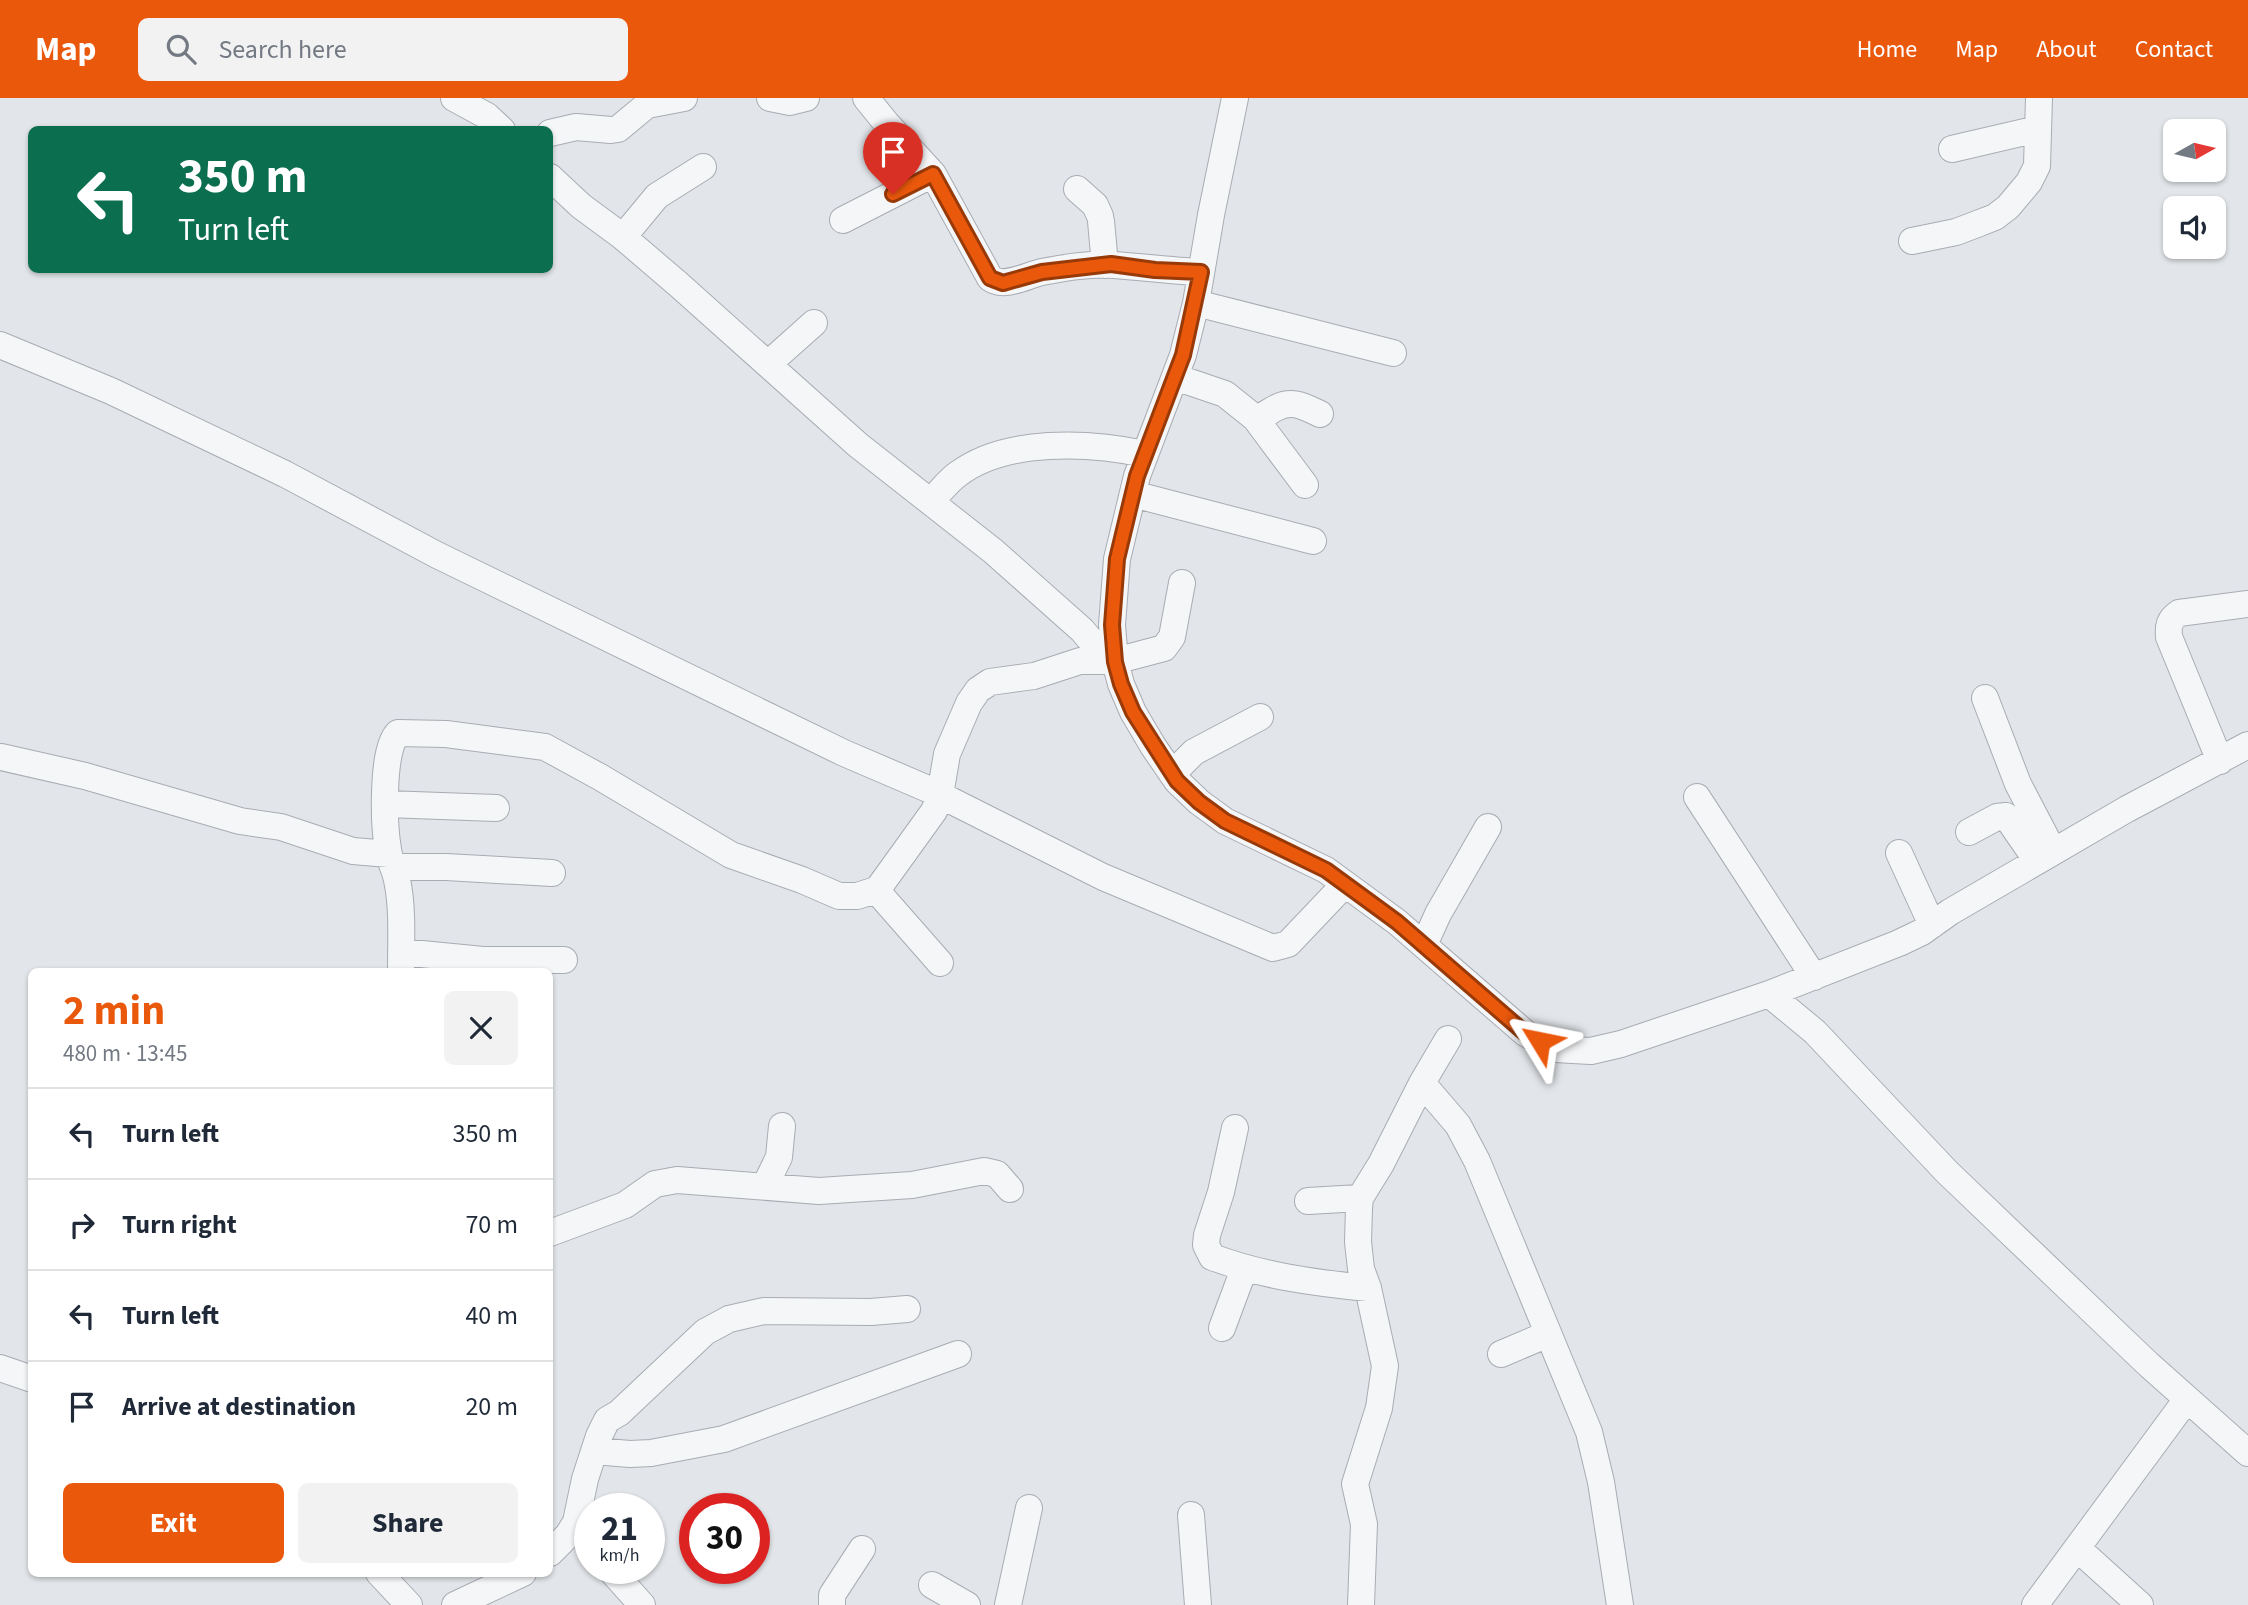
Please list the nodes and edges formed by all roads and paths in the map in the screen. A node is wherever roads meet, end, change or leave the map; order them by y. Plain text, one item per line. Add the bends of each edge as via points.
1 (684, 98) edge
2 (770, 98) edge
3 (806, 98) edge
4 (866, 98) edge
5 (1235, 98) edge
6 (2039, 98) edge
7 (464, 101) edge
8 (498, 126) edge
9 (2038, 129) junction
10 (553, 132) edge
11 (1952, 149) dead end
12 (703, 167) dead end
13 (933, 174) junction
14 (553, 180) edge
15 (1077, 189) dead end
16 (843, 220) dead end
17 (623, 237) junction
18 (1912, 241) dead end
19 (1105, 265) junction
20 (1201, 272) junction
21 (1196, 303) junction
22 (814, 323) dead end
23 (0, 345) edge
24 (1393, 353) dead end
25 (768, 364) junction
26 (1175, 377) junction
27 (1320, 414) dead end
28 (1255, 418) junction
29 (1146, 454) junction
30 (1305, 485) dead end
31 (1133, 494) junction
32 (931, 501) junction
33 (1313, 541) dead end
34 (1182, 583) dead end
35 (2248, 604) edge
36 (1107, 661) junction
37 (1985, 698) dead end
38 (1260, 717) dead end
39 (2248, 745) edge
40 (1, 757) edge
41 (2220, 761) junction
42 (1172, 774) junction
43 (940, 795) junction
44 (1697, 797) dead end
45 (386, 804) junction
46 (496, 808) dead end
47 (1488, 827) dead end
48 (1969, 832) dead end
49 (1899, 853) dead end
50 (2045, 856) junction
51 (391, 861) junction
52 (552, 873) dead end
53 (1345, 884) junction
54 (876, 890) junction
55 (1932, 925) junction
56 (1424, 945) junction
57 (564, 960) dead end
58 (401, 962) edge
59 (940, 963) dead end
60 (1814, 976) junction
61 (1769, 994) junction
62 (1447, 1040) dead end
63 (1422, 1083) junction
64 (782, 1126) dead end
65 (1235, 1128) dead end
66 (765, 1185) junction
67 (1010, 1189) dead end
68 (1360, 1198) junction
69 (1308, 1201) dead end
70 (553, 1232) edge
71 (1244, 1269) junction
72 (1368, 1288) junction
73 (907, 1309) dead end
74 (1222, 1328) dead end
75 (1548, 1334) junction
76 (958, 1354) dead end
77 (1502, 1354) dead end
78 (0, 1368) edge
79 (28, 1378) edge
80 (2188, 1399) junction
81 (594, 1451) junction
82 (2248, 1454) edge
83 (584, 1493) edge
84 (1029, 1508) dead end
85 (1191, 1516) dead end
86 (574, 1534) edge
87 (2077, 1548) junction
88 (862, 1549) dead end
89 (553, 1550) edge
90 (383, 1577) edge
91 (514, 1577) edge
92 (623, 1584) edge
93 (932, 1585) dead end
94 (409, 1605) edge
95 (455, 1605) edge
96 (642, 1605) edge
97 (832, 1605) edge
98 (967, 1605) edge
99 (1008, 1605) edge
100 (1198, 1605) edge
101 (1361, 1605) edge
102 (1620, 1605) edge
103 (2035, 1605) edge
104 (2140, 1605) edge

1 - 10 street via 647,105 611,131 576,127
2 - 3 street via 790,102
4 - 13 street
5 - 20 street
6 - 9 street
7 - 8 street
9 - 11 street
9 - 18 street via 2037,166 2008,207 1977,225
12 - 17 street via 657,196
13 - 16 street
13 - 19 street via 995,282
14 - 17 street
15 - 19 street via 1091,200 1100,218
17 - 25 street
19 - 20 street
20 - 21 street
21 - 24 street
21 - 26 street
22 - 25 street
23 - 43 street via 136,402 437,555
25 - 32 street via 858,445
26 - 28 street via 1225,394
26 - 29 street
27 - 28 street via 1289,403
28 - 30 street
29 - 31 street
29 - 32 street via 1082,445 1013,450 956,475
31 - 33 street
31 - 36 street via 1117,559
32 - 36 street via 1082,630
34 - 36 street via 1169,644
35 - 41 street via 2179,613 2168,628
36 - 42 street
36 - 43 street via 1080,660 1034,676 990,682 978,690 947,754
37 - 50 street
38 - 42 street via 1194,751
39 - 41 street
40 - 51 street via 240,821 281,827
41 - 50 street
42 - 53 street via 1225,821 1326,870
43 - 53 street via 1103,877 1273,948 1288,944
43 - 54 street via 934,811
44 - 60 street
45 - 46 street
45 - 51 street
45 - 54 street via 387,765 398,733 528,744 545,747 578,765 730,855 839,896
47 - 56 street
48 - 50 street via 2006,816
49 - 55 street
50 - 55 street
51 - 52 street
51 - 58 street via 397,881
53 - 56 street
54 - 59 street
55 - 60 street
56 - 61 street via 1525,1033 1555,1049 1591,1051 1621,1044
57 - 58 street
60 - 61 street
61 - 80 street via 1815,1032 1947,1172
62 - 63 street
63 - 68 street
63 - 75 street via 1458,1125 1477,1161
64 - 66 street via 779,1157
65 - 71 street via 1206,1245 1212,1257
66 - 67 street via 802,1191 841,1190 912,1185 984,1171 997,1174
66 - 70 street via 689,1180 655,1184 625,1205
68 - 69 street
68 - 72 street via 1358,1242
71 - 72 street
71 - 74 street
72 - 101 street via 1385,1366 1379,1408 1355,1484 1364,1524
73 - 81 street via 764,1311 715,1325 607,1420
75 - 77 street
75 - 102 street via 1589,1432
76 - 81 street via 724,1439 630,1454
78 - 79 street
80 - 82 street
80 - 87 street
81 - 83 street
84 - 99 street
85 - 100 street
86 - 89 street
87 - 103 street
87 - 104 street
88 - 97 street via 832,1595
90 - 94 street
91 - 95 street
92 - 96 street
93 - 98 street

